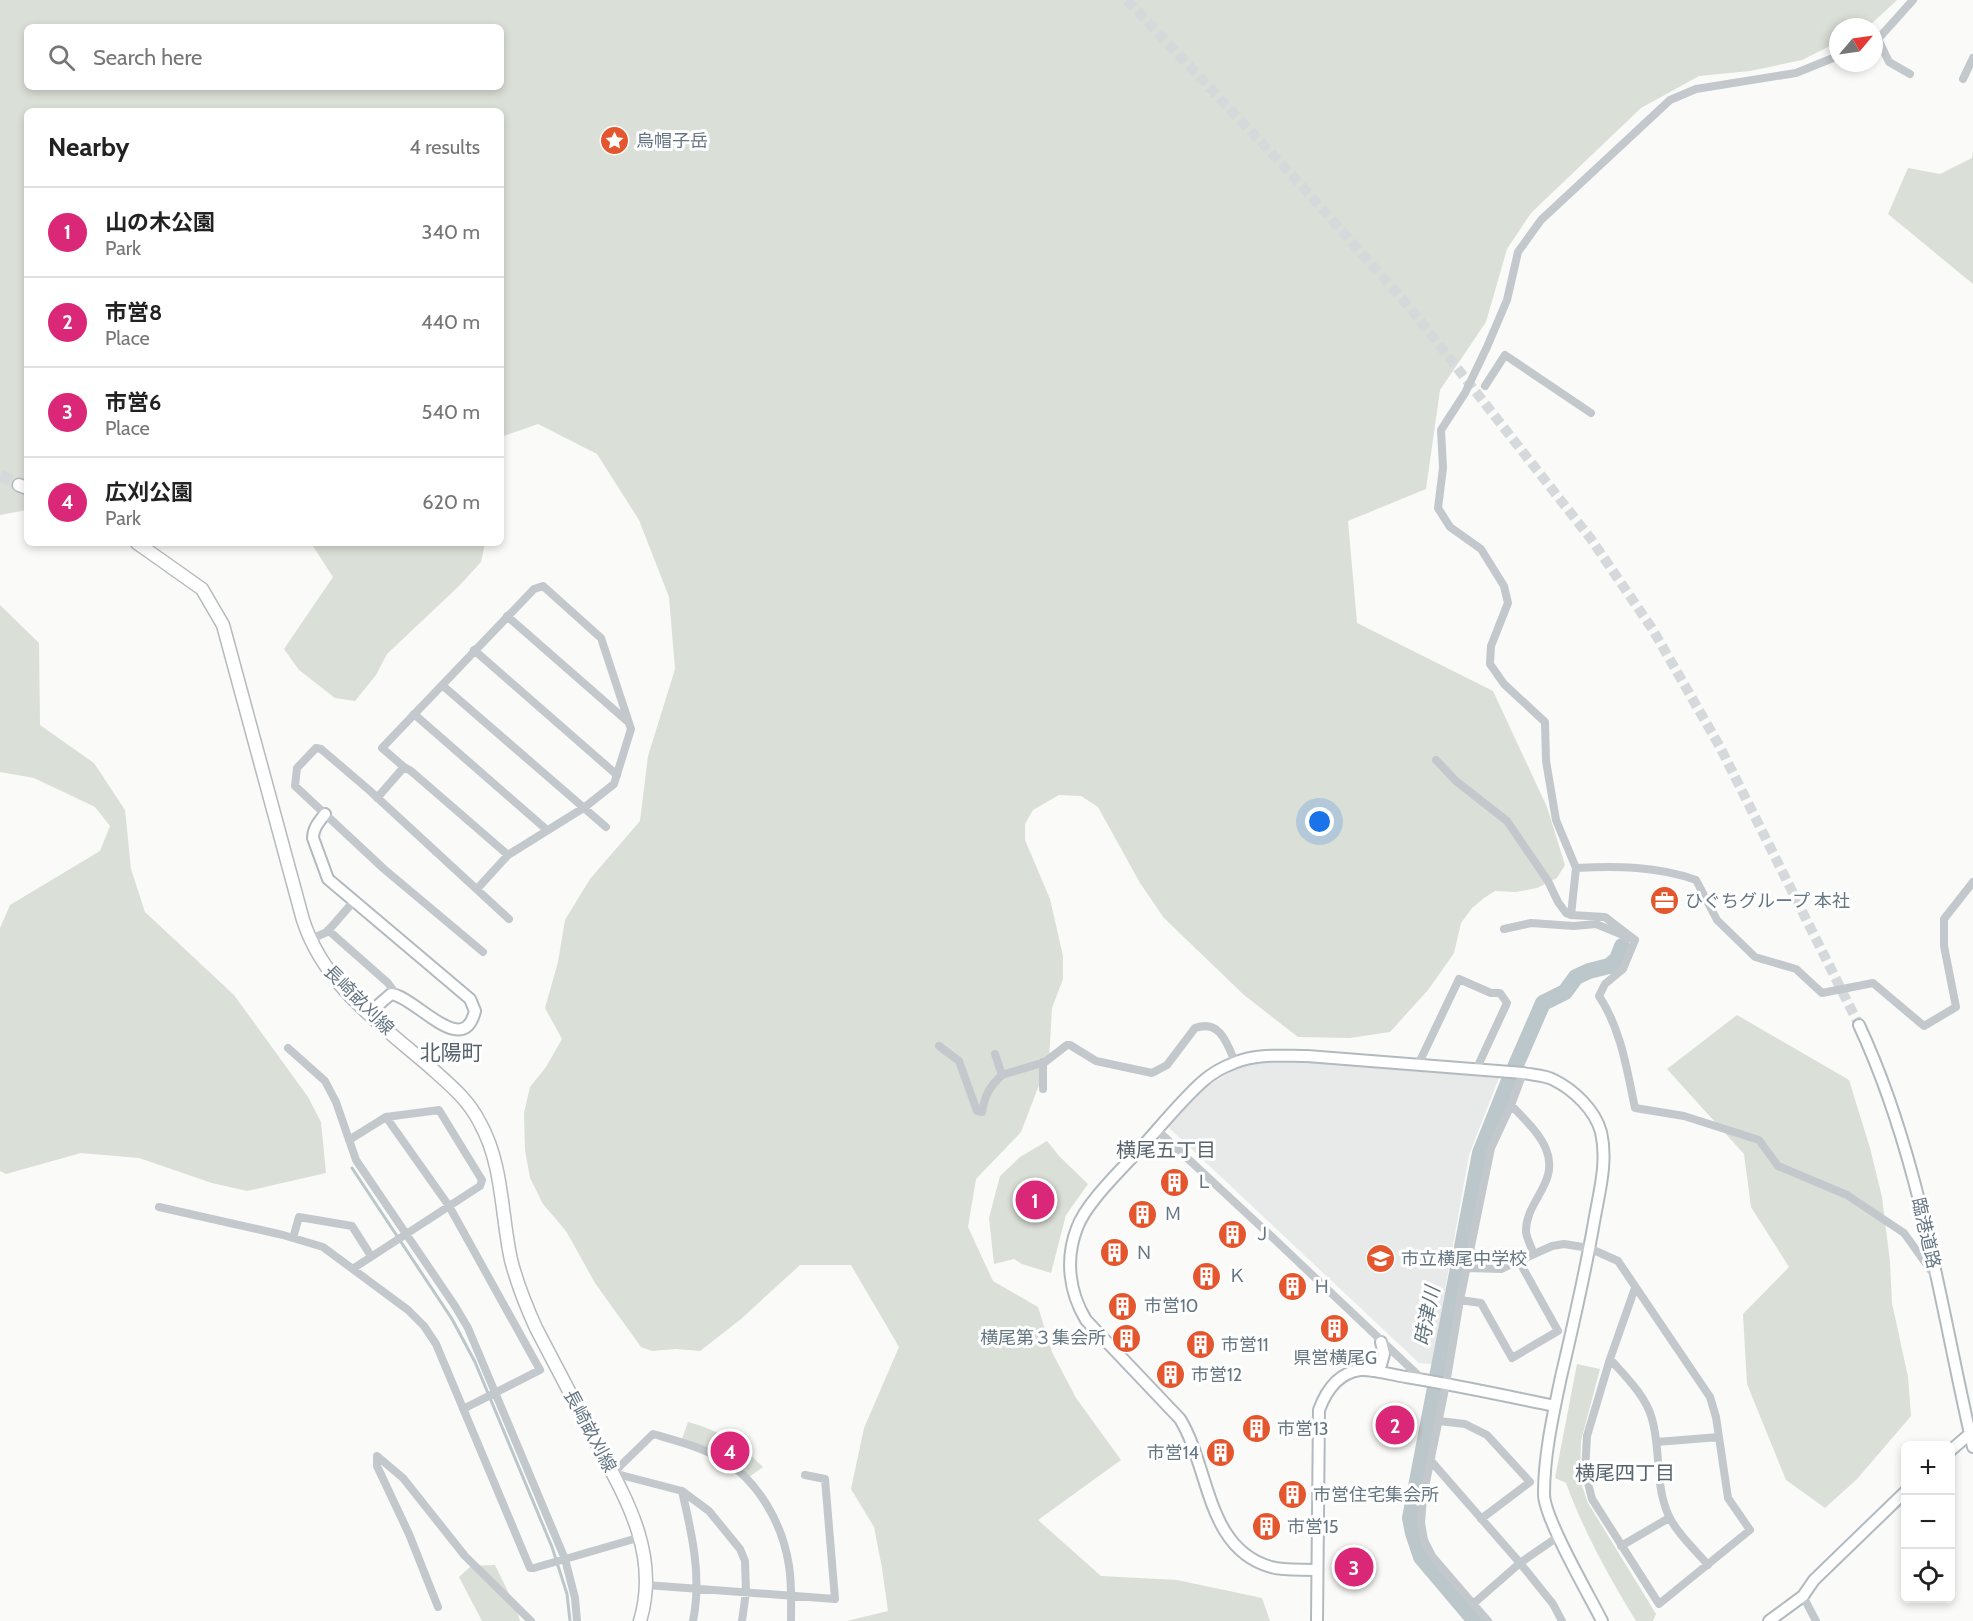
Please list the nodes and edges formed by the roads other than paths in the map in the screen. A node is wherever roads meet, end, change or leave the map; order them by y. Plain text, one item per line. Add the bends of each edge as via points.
1 (1913, 0) edge
2 (1883, 32) edge
3 (1883, 52) edge
4 (1973, 58) edge
5 (1829, 60) edge
6 (1910, 74) dead end
7 (1963, 79) dead end
8 (1485, 386) dead end
9 (1591, 413) dead end
10 (141, 546) edge
11 (507, 616) junction
12 (474, 650) junction
13 (442, 685) junction
14 (414, 714) junction
15 (629, 722) junction
16 (1436, 760) dead end
17 (404, 767) junction
18 (617, 775) junction
19 (377, 798) junction
20 (585, 807) junction
21 (325, 813) junction
22 (606, 827) dead end
23 (547, 830) junction
24 (508, 855) junction
25 (1576, 868) junction
26 (1973, 882) edge
27 (477, 889) junction
28 (354, 901) junction
29 (1571, 915) junction
30 (509, 919) dead end
31 (1504, 929) dead end
32 (328, 930) junction
33 (309, 940) junction
34 (1635, 940) junction
35 (483, 952) dead end
36 (396, 994) junction
37 (369, 1014) junction
38 (1859, 1025) tunnel mouth
39 (939, 1046) dead end
40 (288, 1048) dead end
41 (995, 1054) dead end
42 (1043, 1062) junction
43 (1235, 1062) junction
44 (1418, 1065) junction
45 (1476, 1070) junction
46 (1522, 1073) junction
47 (1002, 1075) junction
48 (1043, 1089) dead end
49 (1512, 1105) junction
50 (386, 1117) junction
51 (1156, 1130) junction
52 (349, 1140) junction
53 (449, 1206) junction
54 (159, 1208) dead end
55 (405, 1234) junction
56 (293, 1238) junction
57 (1589, 1248) junction
58 (1533, 1254) junction
59 (371, 1256) junction
60 (1519, 1262) junction
61 (354, 1268) junction
62 (1468, 1268) junction
63 (1938, 1280) junction
64 (1635, 1288) junction
65 (1460, 1300) junction
66 (1381, 1342) junction
67 (1610, 1359) junction
68 (1372, 1371) junction
69 (1422, 1379) junction
70 (1446, 1384) junction
71 (495, 1393) junction
72 (1555, 1406) junction
73 (464, 1409) junction
74 (1439, 1421) junction
75 (1971, 1432) edge
76 (1719, 1437) junction
77 (1657, 1442) junction
78 (1955, 1446) edge
79 (1973, 1447) edge
80 (1431, 1461) junction
81 (613, 1473) junction
82 (805, 1475) dead end
83 (682, 1491) junction
84 (1901, 1495) edge
85 (1669, 1518) junction
86 (1481, 1520) junction
87 (1559, 1536) junction
88 (641, 1537) junction
89 (1621, 1546) junction
90 (564, 1559) junction
91 (1520, 1563) junction
92 (1708, 1565) junction
93 (1317, 1570) junction
94 (646, 1585) junction
95 (696, 1588) junction
96 (746, 1592) junction
97 (790, 1595) junction
98 (1803, 1596) junction
99 (1473, 1604) junction
100 (438, 1607) dead end
101 (531, 1621) edge
102 (577, 1621) edge
103 (640, 1621) edge
104 (693, 1621) edge
105 (742, 1621) edge
106 (791, 1621) edge
107 (1317, 1621) edge
108 (1488, 1621) edge
109 (1562, 1621) edge
110 (1602, 1621) edge
111 (1769, 1621) edge
112 (1816, 1621) edge

1 - 2 street
3 - 6 street via 1889,62
4 - 7 street
5 - 25 street via 1796,73 1696,89 1670,100 1541,220 1518,252 1507,300 1487,347 1441,430 1443,468 1438,508 1450,527 1481,549 1504,586 1508,603 1491,646 1490,664 1504,684 1545,722 1546,761 1556,820
8 - 9 street via 1505,355
10 - 33 main road, 長崎畝刈線 via 202,589 223,625
11 - 12 street
11 - 15 street
11 - 15 street via 534,589 543,586 601,638
12 - 13 street
12 - 18 street
13 - 14 street
13 - 20 street
14 - 17 street via 382,748
14 - 23 street
15 - 18 street via 631,729
16 - 29 street via 1507,821 1558,902
17 - 19 street
17 - 24 street
18 - 20 street via 614,784
19 - 21 street via 316,748 297,768 296,786
19 - 27 street
20 - 22 street
20 - 23 street
21 - 28 street via 313,838 328,879
21 - 35 street via 384,869
23 - 24 street
24 - 27 street
25 - 26 street via 1615,866 1675,873 1696,880 1717,920 1755,957 1796,969 1822,993 1873,983 1924,1026 1956,1007 1944,946 1944,919
25 - 29 street
27 - 30 street
28 - 32 street
28 - 36 street via 470,999 475,1011 470,1025 454,1029
29 - 34 street via 1605,917
31 - 34 street via 1531,923 1574,927 1596,924
32 - 33 street
32 - 36 street
33 - 37 main road, 長崎畝刈線 via 334,980
34 - 63 street via 1623,969 1605,984 1599,996 1622,1049 1635,1108 1684,1116 1759,1140 1778,1166 1847,1195 1904,1233
36 - 37 street via 387,996
37 - 81 main road, 長崎畝刈線 via 459,1092 480,1122 494,1154 511,1260 524,1301
38 - 63 street, 臨港道路 via 1891,1101
39 - 47 street via 960,1061 977,1111 982,1112 985,1095
40 - 52 street via 325,1081
41 - 47 street
42 - 43 street via 1070,1045 1096,1061 1152,1073 1167,1065 1191,1031 1212,1026 1227,1042
42 - 47 street
42 - 48 street
43 - 44 street via 1277,1055
43 - 51 street via 1203,1081
44 - 45 street
44 - 45 street via 1459,979 1500,993 1507,1003
45 - 46 street
46 - 49 street
46 - 57 street via 1552,1078 1578,1097 1600,1131 1604,1167
49 - 58 street via 1539,1137 1550,1165 1548,1178 1528,1218 1526,1233
49 - 62 street via 1491,1148
50 - 52 street
50 - 53 street
50 - 53 street via 439,1110 482,1180
51 - 66 street
51 - 93 street via 1087,1209 1077,1228 1070,1257 1077,1306 1180,1419 1220,1524 1237,1548 1272,1567
52 - 55 street via 356,1160
53 - 55 street
53 - 71 street via 540,1371
54 - 56 street
55 - 59 street
55 - 71 street via 464,1321
56 - 59 street via 299,1217 352,1226
56 - 61 street via 323,1247
57 - 58 street via 1552,1246
57 - 64 street via 1618,1261
57 - 72 street
58 - 60 street
59 - 61 street
60 - 62 street via 1501,1269
60 - 65 street via 1558,1331 1512,1358 1481,1303
61 - 73 street via 424,1326
62 - 65 street
63 - 75 street, 臨港道路
64 - 67 street
64 - 76 street via 1710,1397
65 - 70 street
66 - 68 street via 1381,1365
66 - 69 street
67 - 77 street via 1644,1402
67 - 89 street via 1587,1436 1585,1471 1592,1499
68 - 69 street
68 - 93 street via 1359,1370 1331,1385 1319,1410
69 - 70 street
70 - 72 street
70 - 74 street
71 - 73 street
71 - 90 street
72 - 87 street via 1544,1497
73 - 90 street via 530,1568
74 - 80 street
74 - 86 street via 1465,1424 1487,1435 1530,1482
75 - 78 street
75 - 79 street, 臨港道路
76 - 77 street
76 - 92 street via 1728,1498 1750,1530
77 - 85 street via 1663,1501
80 - 86 street
80 - 99 street via 1420,1523 1424,1540 1432,1556
81 - 83 street
81 - 88 main road, 長崎畝刈線
81 - 97 street via 653,1434 689,1444 725,1461 745,1478 776,1518 789,1566
82 - 97 street via 825,1479 835,1599
83 - 95 street via 694,1545
83 - 96 street via 709,1511 740,1549 745,1561
84 - 98 street via 1814,1580
85 - 89 street
85 - 92 street
86 - 91 street
87 - 91 street
87 - 110 street
88 - 90 street
88 - 94 main road, 長崎畝刈線
89 - 92 street via 1659,1604
90 - 102 street
91 - 99 street
91 - 109 street
93 - 107 street
94 - 95 street
94 - 103 main road, 長崎畝刈線
95 - 96 street
95 - 104 street
96 - 97 street
96 - 105 street
97 - 106 street
98 - 111 street
98 - 112 street
99 - 108 street
100 - 101 street via 410,1534 377,1466 377,1456 403,1478 465,1556

